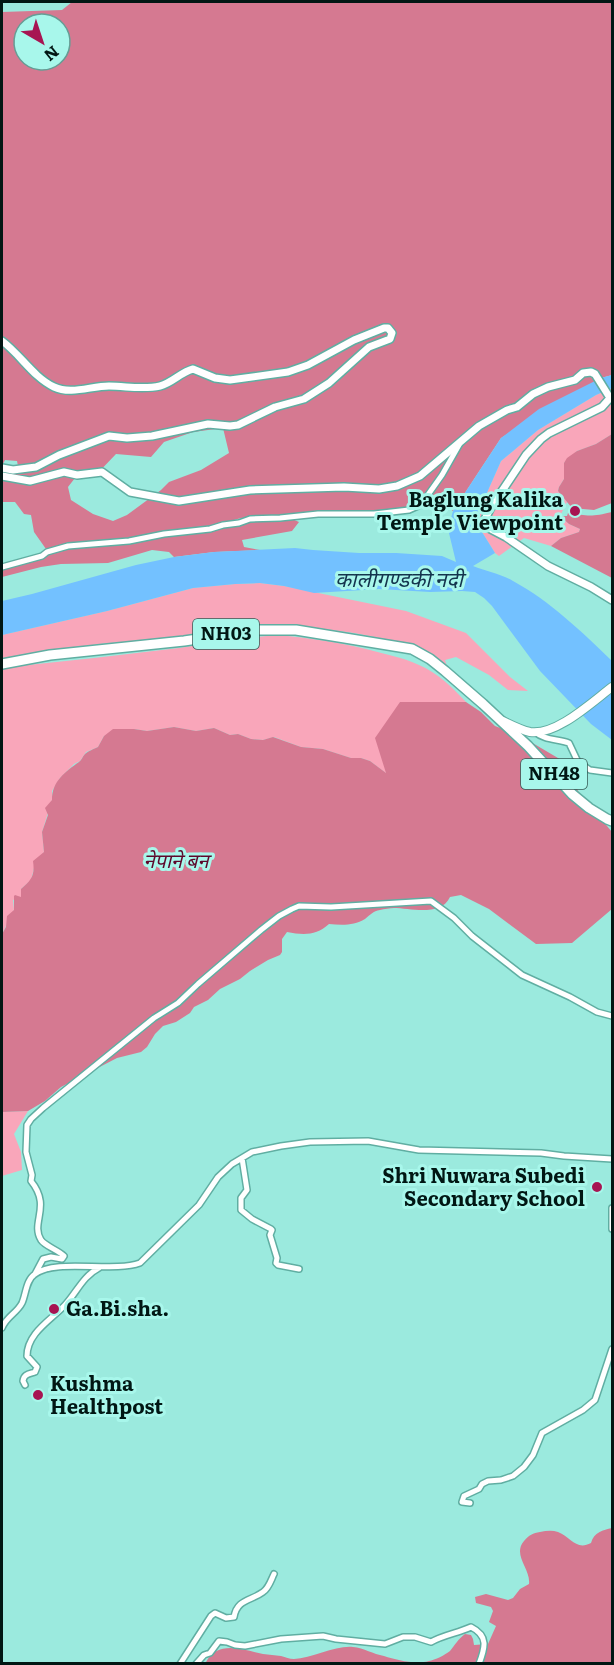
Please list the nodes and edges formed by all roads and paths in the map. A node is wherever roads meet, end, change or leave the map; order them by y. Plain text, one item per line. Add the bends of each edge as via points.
1 (2, 341) edge
2 (462, 441) junction
3 (2, 468) edge
4 (2, 476) edge
5 (2, 567) edge
6 (612, 600) edge
7 (2, 664) edge
8 (612, 687) edge
9 (501, 720) junction
10 (534, 731) junction
11 (612, 773) edge
12 (612, 821) edge
13 (612, 1016) edge
14 (242, 1158) junction
15 (612, 1159) edge
16 (612, 1208) edge
17 (612, 1229) edge
18 (100, 1267) junction
19 (299, 1269) dead end
20 (35, 1274) junction
21 (2, 1328) edge
22 (612, 1349) edge
23 (25, 1385) dead end
24 (470, 1503) dead end
25 (274, 1574) dead end
26 (180, 1664) edge
27 (196, 1664) edge
28 (479, 1664) edge

1 - 3 main road via 48,384 72,391 110,386 152,388 193,369 221,380 267,376 308,365 384,328 392,333 390,339 369,347 329,383 304,399 275,407 238,425 208,424 152,436 109,436 36,467
2 - 4 main road via 420,476 380,489 250,490 179,501 130,492 102,472 64,472 30,481
2 - 5 street via 425,499 409,510 250,519 210,529 68,546
2 - 6 main road via 479,426 533,394 583,374 595,374 610,398 608,402 540,439 490,509 484,526
7 - 9 highway, NH03 via 259,630 296,630 412,649 430,659
8 - 10 main road via 567,720 550,729
9 - 10 main road, NH03
9 - 12 highway, NH48 via 572,794
10 - 11 street via 542,738 569,743 579,762 590,770
13 - 20 street via 522,975 431,901 292,909 261,930 178,1003 154,1018 31,1119 27,1125 26,1152 31,1181 40,1197 39,1233 41,1241 63,1256 43,1259
14 - 15 street via 252,1152 310,1142 368,1141 419,1150
14 - 18 street via 218,1177 199,1205 140,1263
14 - 19 street via 247,1191 241,1198 241,1210 272,1230 276,1263
16 - 17 street
18 - 20 street via 52,1268
18 - 23 street via 86,1277 31,1340 27,1356 37,1367 24,1376
20 - 21 street via 21,1305
22 - 24 street via 595,1400 542,1433 533,1455 513,1476 482,1484 464,1496 462,1502
25 - 26 street via 264,1591 238,1605 234,1617 215,1613 211,1616
27 - 28 street via 219,1641 245,1646 323,1636 386,1644 403,1637 431,1642 471,1627 484,1641

